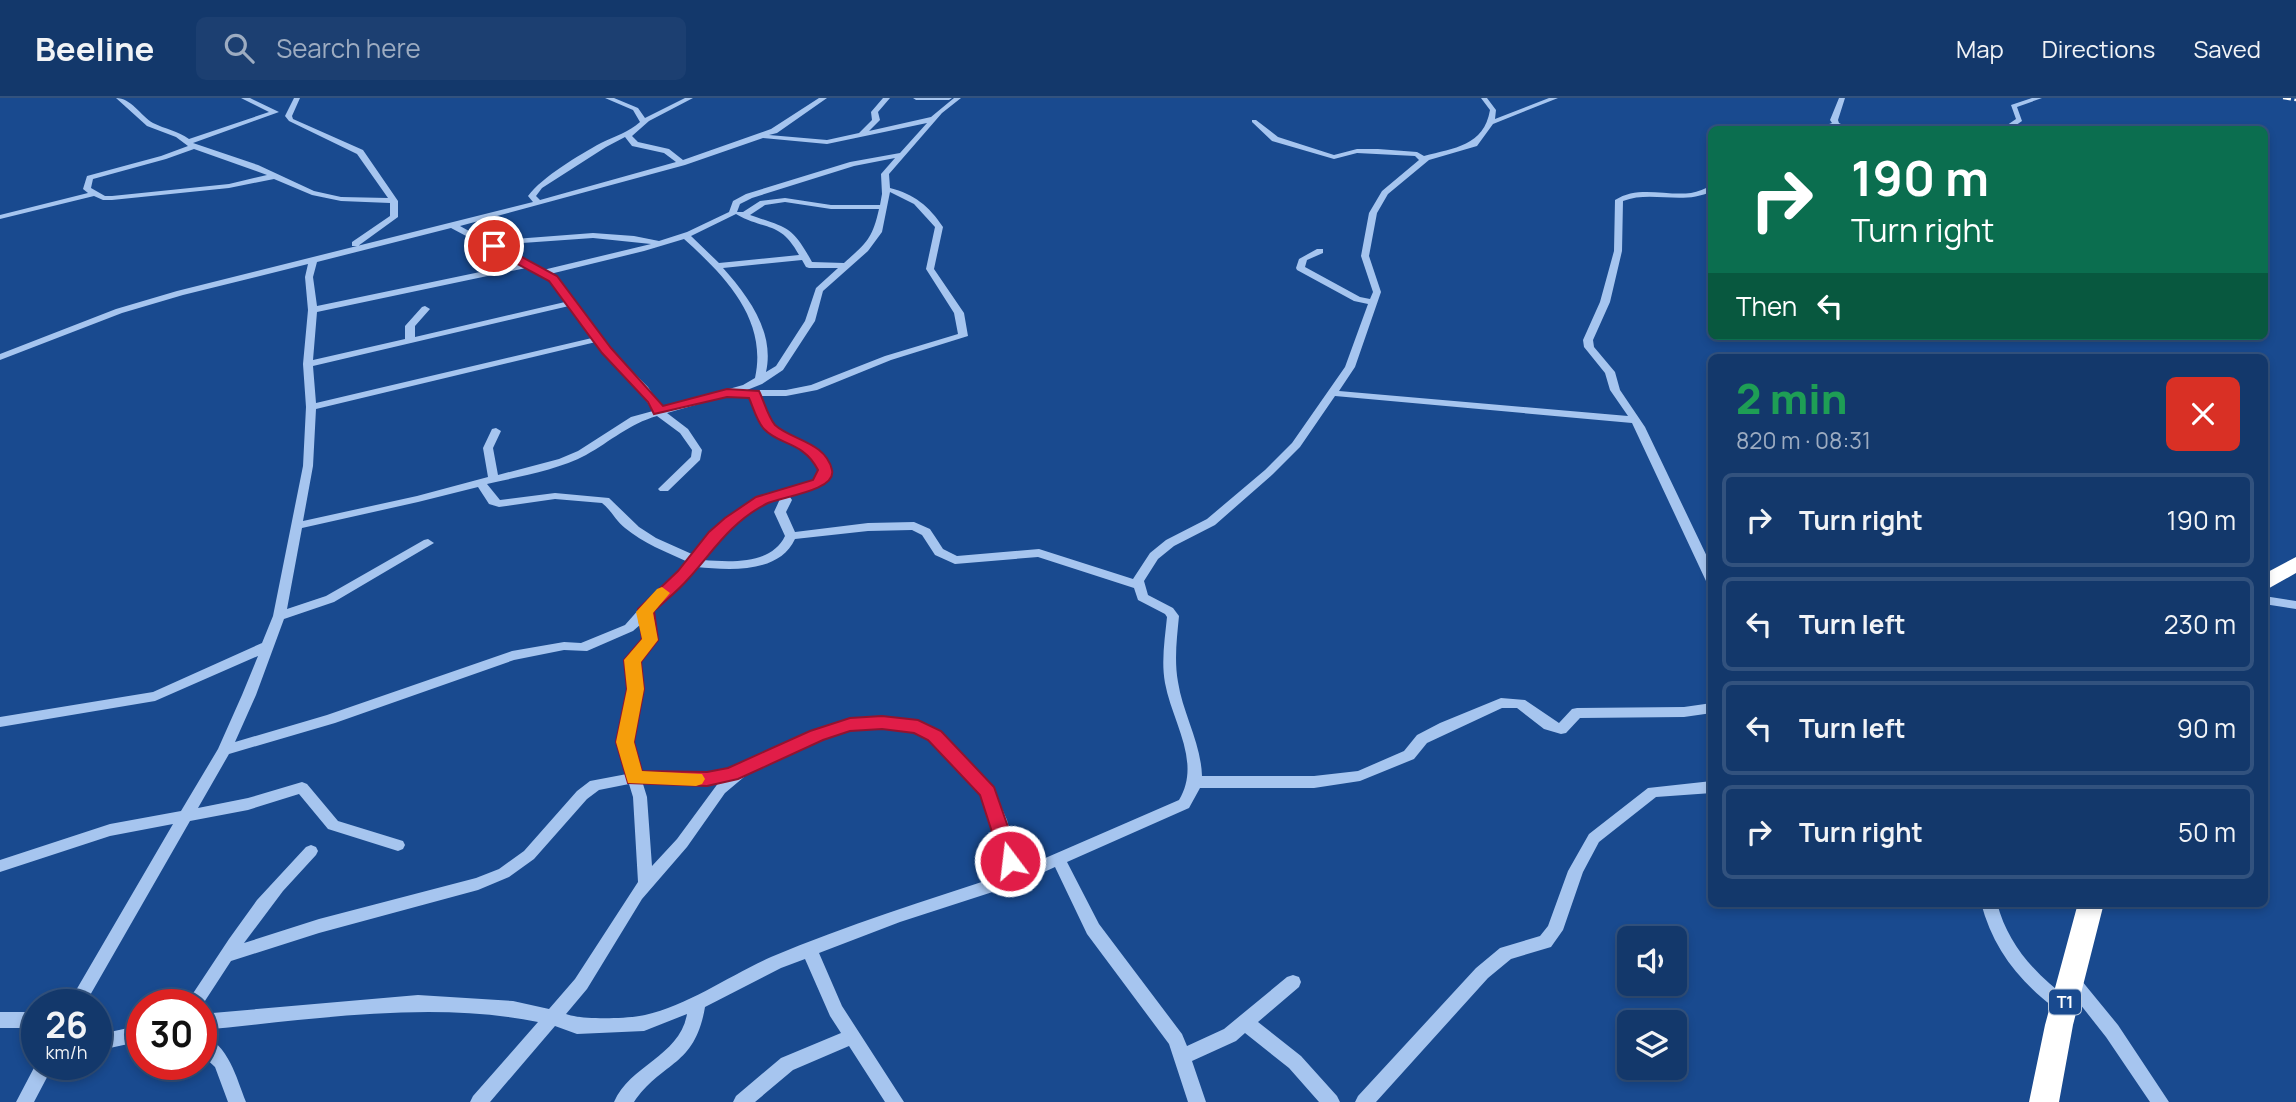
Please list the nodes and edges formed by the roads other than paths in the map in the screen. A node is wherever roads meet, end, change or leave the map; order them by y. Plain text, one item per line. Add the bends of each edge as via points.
1 (119, 98) edge
2 (244, 98) edge
3 (297, 98) edge
4 (608, 98) edge
5 (690, 98) edge
6 (824, 98) edge
7 (887, 98) edge
8 (916, 98) edge
9 (948, 98) edge
10 (958, 98) edge
11 (1484, 98) edge
12 (1555, 98) edge
13 (1842, 98) edge
14 (2039, 98) edge
15 (275, 112) junction
16 (288, 116) junction
17 (934, 119) junction
18 (1254, 121) dead end
19 (644, 122) junction
20 (1491, 123) junction
21 (1836, 124) junction
22 (1829, 126) edge
23 (1841, 126) edge
24 (2010, 126) edge
25 (630, 132) junction
26 (862, 134) junction
27 (755, 139) junction
28 (191, 144) junction
29 (901, 155) junction
30 (1424, 160) junction
31 (682, 163) junction
32 (275, 176) junction
33 (886, 189) junction
34 (1708, 189) edge
35 (94, 194) junction
36 (394, 201) junction
37 (538, 203) junction
38 (883, 207) junction
39 (733, 213) junction
40 (744, 215) junction
41 (0, 217) edge
42 (453, 226) junction
43 (687, 237) junction
44 (656, 242) junction
45 (488, 243) junction
46 (1320, 251) dead end
47 (339, 252) junction
48 (804, 257) junction
49 (314, 258) junction
50 (528, 265) junction
51 (716, 266) junction
52 (845, 266) junction
53 (544, 273) junction
54 (572, 303) junction
55 (1373, 303) junction
56 (425, 309) dead end
57 (313, 310) junction
58 (598, 339) junction
59 (410, 340) junction
60 (0, 357) edge
61 (308, 364) junction
62 (759, 382) junction
63 (727, 393) junction
64 (1333, 393) junction
65 (754, 394) junction
66 (311, 407) junction
67 (659, 412) junction
68 (1634, 420) junction
69 (496, 430) dead end
70 (494, 480) junction
71 (481, 483) junction
72 (664, 489) dead end
73 (784, 495) junction
74 (299, 525) junction
75 (791, 536) junction
76 (428, 543) dead end
77 (695, 562) junction
78 (2296, 564) edge
79 (1708, 572) edge
80 (2268, 582) edge
81 (1138, 585) junction
82 (2268, 601) edge
83 (2296, 605) edge
84 (645, 612) junction
85 (279, 616) junction
86 (265, 647) junction
87 (1708, 709) edge
88 (0, 722) edge
89 (224, 750) junction
90 (745, 768) junction
91 (634, 778) junction
92 (1194, 782) junction
93 (1708, 787) edge
94 (188, 816) junction
95 (398, 845) dead end
96 (311, 851) dead end
97 (1058, 859) junction
98 (0, 866) edge
99 (1015, 878) junction
100 (646, 885) junction
101 (1991, 907) edge
102 (2090, 907) edge
103 (809, 949) junction
104 (226, 956) junction
105 (1293, 982) dead end
106 (85, 989) edge
107 (204, 989) edge
108 (2067, 993) junction
109 (697, 1003) junction
110 (552, 1017) junction
111 (0, 1020) edge
112 (21, 1020) edge
113 (217, 1021) edge
114 (1246, 1023) junction
115 (850, 1037) junction
116 (1184, 1056) junction
117 (217, 1057) edge
118 (37, 1080) edge
119 (25, 1102) edge
120 (237, 1102) edge
121 (479, 1102) edge
122 (623, 1102) edge
123 (742, 1102) edge
124 (895, 1102) edge
125 (1198, 1102) edge
126 (1331, 1102) edge
127 (1364, 1102) edge
128 (2043, 1102) edge
129 (2160, 1102) edge

1 - 28 street via 150,124
2 - 15 street
3 - 16 street
4 - 19 street via 636,109
5 - 19 street
6 - 27 street
7 - 26 street via 874,112 876,120
8 - 9 street
10 - 17 street
11 - 20 street via 1493,110
12 - 20 street
13 - 21 street
14 - 24 street via 2013,106 2020,120
15 - 16 street
15 - 28 street
16 - 36 street via 360,152
17 - 26 street
17 - 29 street
18 - 30 street via 1275,139 1334,157 1378,151 1417,154
19 - 25 street
20 - 30 street via 1474,144
21 - 22 street
21 - 23 street
25 - 31 street via 629,140 635,144 666,151
25 - 37 street via 539,186 532,196
26 - 27 street via 811,142
27 - 31 street
28 - 32 street
28 - 35 street via 182,154 90,178 87,189
29 - 33 street via 885,174
29 - 39 street via 859,162 763,191 738,201
30 - 55 street via 1376,206 1365,256 1376,287
31 - 37 street
32 - 35 street via 135,196 103,198
32 - 36 street via 320,195
33 - 38 street
33 - 65 street via 922,204 939,227 930,269 959,313 963,336 888,358 813,388
34 - 68 street via 1693,195 1635,194 1619,200 1618,251 1605,303 1588,340
35 - 41 street
36 - 47 street via 395,214 388,222
37 - 42 street
38 - 40 street via 831,207 785,200 763,203
38 - 52 street via 873,240
39 - 40 street
39 - 43 street
40 - 48 street via 784,229
42 - 45 street
42 - 47 street
43 - 44 street
43 - 51 street
44 - 45 street via 593,234
44 - 53 street
45 - 50 street
46 - 55 street via 1303,259 1300,268
47 - 49 street
48 - 51 street
48 - 52 street via 816,267
49 - 57 street via 309,277
49 - 60 street via 119,311
50 - 53 street
50 - 57 street
51 - 62 street via 755,315 765,354
52 - 62 street via 819,290 813,315 789,357
53 - 54 street
54 - 58 street
54 - 59 street
55 - 64 street via 1355,358
56 - 59 street via 410,326
57 - 61 street
58 - 66 street
58 - 67 street
59 - 61 street
61 - 66 street
62 - 63 street
63 - 65 street
63 - 67 street
64 - 68 street
64 - 81 street via 1296,445 1269,472 1211,522 1162,548 1142,570
65 - 73 street via 769,427 798,441 819,458 825,470 818,484
66 - 74 street via 310,453
67 - 70 street via 624,424 582,453
67 - 72 street via 684,431 697,450 696,458
68 - 79 street
69 - 70 street via 488,448
70 - 71 street
71 - 74 street
71 - 77 street via 499,504 555,496 605,500 625,523
73 - 75 street via 780,512
73 - 77 street via 762,500 730,521
74 - 85 street
75 - 77 street via 781,551 755,562 723,566
75 - 81 street via 914,526 926,532 939,552 955,561 1039,553
76 - 85 street via 330,599
77 - 84 street
78 - 80 highway
81 - 92 street via 1142,597 1173,616 1172,684 1193,760
82 - 83 street
84 - 89 street via 629,628 582,648 559,646 512,656
84 - 91 street via 650,640 632,660 636,689 626,724 625,742
85 - 86 street
86 - 88 street via 155,696
86 - 89 street via 250,695
87 - 92 street via 1577,713 1561,729 1520,703 1502,703 1445,727 1422,739 1409,755 1360,776 1314,782
89 - 94 street
90 - 91 street via 707,779
90 - 99 street via 850,725 882,722 918,727 935,736 988,792
90 - 100 street via 713,797
91 - 100 street via 640,797
91 - 104 street via 592,787 529,855 504,873
92 - 97 street via 1189,798 1175,810
93 - 127 street via 1653,792 1594,838 1576,871 1564,911 1545,942 1506,953 1482,973
94 - 95 street via 302,788 333,825
94 - 98 street via 110,830
94 - 106 street
96 - 104 street via 273,889
97 - 99 street
97 - 116 street via 1093,929
99 - 103 street
100 - 110 street via 592,967
101 - 108 street via 2020,967 2037,986
102 - 108 highway, T1
103 - 109 street
103 - 115 street
104 - 107 street
105 - 114 street
108 - 128 highway, T1
108 - 129 street via 2112,1031
109 - 110 street via 666,1017 622,1026 577,1026
109 - 122 street via 689,1038
110 - 113 street via 482,1006 418,1003
110 - 121 street
111 - 112 street
114 - 116 street via 1219,1042
114 - 126 street via 1295,1062
115 - 123 street via 787,1064
115 - 124 street
116 - 125 street
117 - 120 street
118 - 119 street

